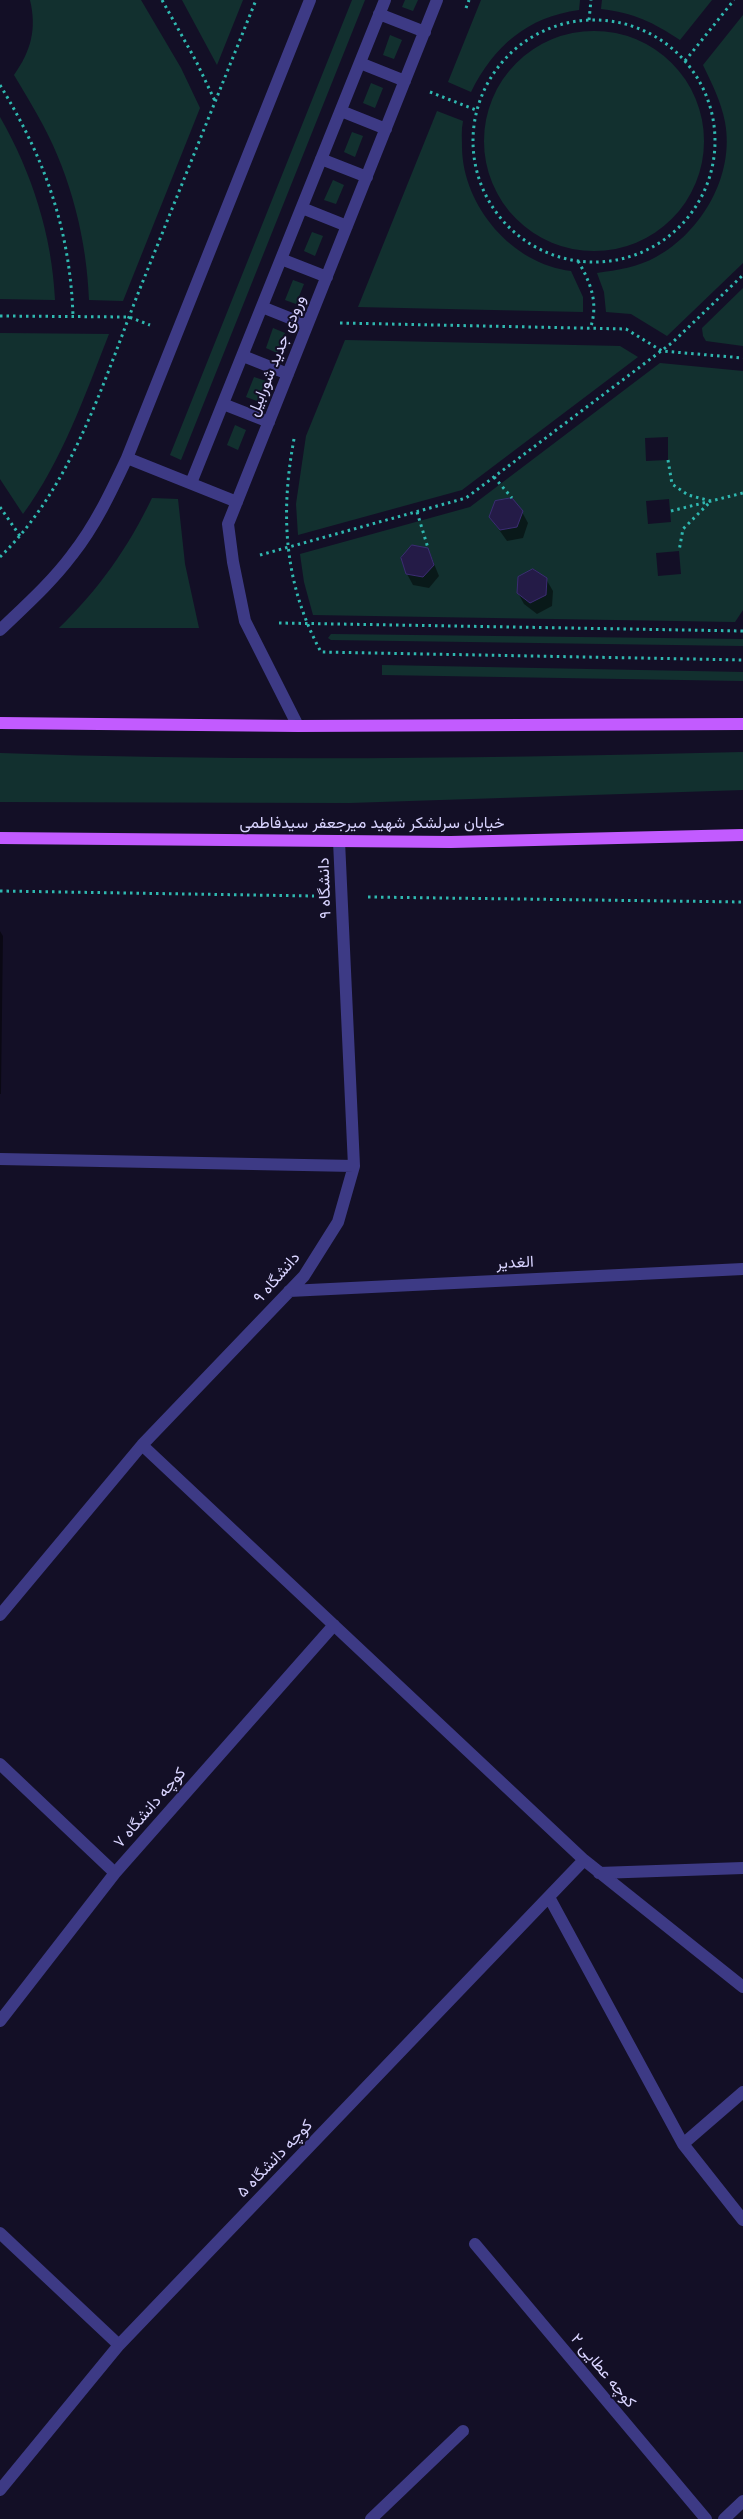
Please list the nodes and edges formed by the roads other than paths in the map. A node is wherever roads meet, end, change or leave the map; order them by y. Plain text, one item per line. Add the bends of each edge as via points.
1 (310, 0) edge
2 (385, 0) edge
3 (438, 0) edge
4 (379, 14) junction
5 (425, 32) junction
6 (360, 63) junction
7 (405, 81) junction
8 (341, 111) junction
9 (386, 129) junction
10 (321, 159) junction
11 (367, 177) junction
12 (302, 208) junction
13 (347, 226) junction
14 (281, 259) junction
15 (327, 277) junction
16 (262, 307) junction
17 (307, 326) junction
18 (243, 356) junction
19 (288, 374) junction
20 (223, 404) junction
21 (269, 422) junction
22 (127, 458) junction
23 (191, 484) junction
24 (237, 502) junction
25 (0, 630) edge
26 (0, 723) edge
27 (743, 724) edge
28 (298, 726) junction
29 (743, 835) edge
30 (0, 838) edge
31 (339, 841) junction
32 (0, 1159) edge
33 (354, 1166) junction
34 (743, 1269) edge
35 (289, 1291) junction
36 (142, 1445) junction
37 (0, 1615) edge
38 (334, 1625) junction
39 (0, 1764) edge
40 (584, 1860) junction
41 (743, 1868) edge
42 (115, 1873) junction
43 (599, 1873) junction
44 (550, 1897) junction
45 (743, 1987) edge
46 (0, 2021) edge
47 (743, 2092) edge
48 (683, 2144) junction
49 (743, 2220) edge
50 (0, 2234) edge
51 (475, 2244) dead end
52 (119, 2345) junction
53 (463, 2431) dead end
54 (0, 2490) edge
55 (743, 2501) edge
56 (371, 2519) edge
57 (706, 2519) edge
58 (724, 2519) edge

1 - 22 street
2 - 4 street
3 - 5 street, ورودی جدید شورابیل
4 - 5 street
4 - 6 street
5 - 7 street, ورودی جدید شورابیل
6 - 7 street
6 - 8 street
7 - 9 street, ورودی جدید شورابیل
8 - 9 street
8 - 10 street
9 - 11 street, ورودی جدید شورابیل
10 - 11 street
10 - 12 street
11 - 13 street, ورودی جدید شورابیل
12 - 13 street
12 - 14 street
13 - 15 street, ورودی جدید شورابیل
14 - 15 street
14 - 16 street
15 - 17 street, ورودی جدید شورابیل
16 - 17 street
16 - 18 street
17 - 19 street, ورودی جدید شورابیل
18 - 19 street
18 - 20 street
19 - 21 street, ورودی جدید شورابیل
20 - 21 street
20 - 23 street
21 - 24 street, ورودی جدید شورابیل
22 - 23 street
22 - 25 street via 103,508 72,556
23 - 24 street
24 - 28 street, ورودی جدید شورابیل via 228,524 245,621
26 - 28 main road
27 - 28 main road
29 - 31 main road, خیابان سرلشکر شهید میرجعفر سیدفاطمی via 451,842
30 - 31 main road, خیابان سرلشکر شهید میرجعفر سیدفاطمی
31 - 33 street, دانشگاه ۹
32 - 33 street
33 - 35 street, دانشگاه ۹ via 338,1222 304,1276
34 - 35 street, الغدیر
35 - 36 street, دانشگاه ۹
36 - 37 street, دانشگاه ۹
36 - 38 street
38 - 40 street
38 - 42 street, کوچه دانشگاه ۷
39 - 42 street
40 - 43 street
40 - 44 street, کوچه دانشگاه ۵
41 - 43 street
42 - 46 street, کوچه دانشگاه ۷
43 - 45 street
44 - 48 street
44 - 52 street, کوچه دانشگاه ۵
47 - 48 street
48 - 49 street
50 - 52 street
51 - 57 street, کوچه عطایی ۲
52 - 54 street, کوچه دانشگاه ۵
53 - 56 street
55 - 58 street

